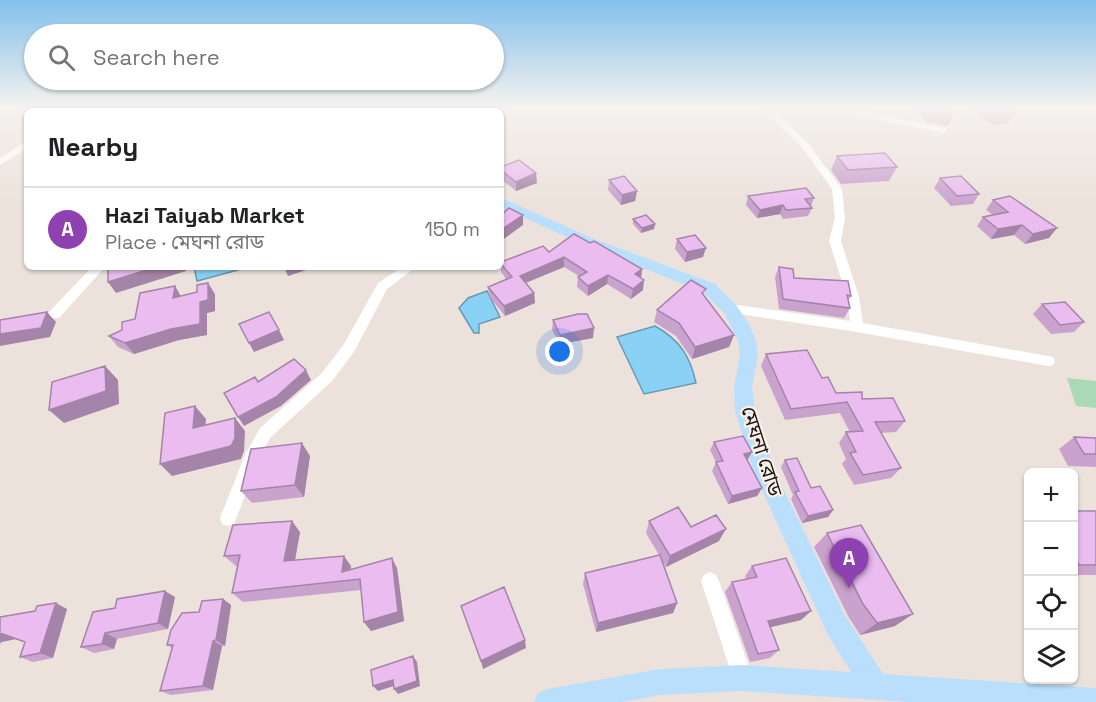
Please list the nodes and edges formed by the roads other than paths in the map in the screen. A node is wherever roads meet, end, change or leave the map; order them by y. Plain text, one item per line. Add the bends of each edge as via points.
1 (799, 140) edge
2 (24, 146) edge
3 (0, 162) edge
4 (504, 204) edge
5 (96, 270) edge
6 (406, 270) edge
7 (730, 309) junction
8 (54, 315) dead end
9 (857, 327) junction
10 (1048, 360) dead end
11 (228, 518) dead end
12 (710, 581) dead end
13 (743, 678) junction
14 (875, 686) junction
15 (926, 695) edge
16 (1096, 701) edge
17 (547, 702) edge

1 - 9 street via 837,189 840,218 835,240 853,297
2 - 3 street
4 - 7 main road, মেঘনা রোড via 709,288
5 - 8 street
6 - 11 street via 382,286 349,348 327,376 265,433
7 - 9 street
7 - 14 main road, মেঘনা রোড via 747,341 745,411 766,475 837,626
9 - 10 street
12 - 13 street
13 - 14 main road
13 - 17 main road via 660,682
14 - 15 main road
15 - 16 main road

